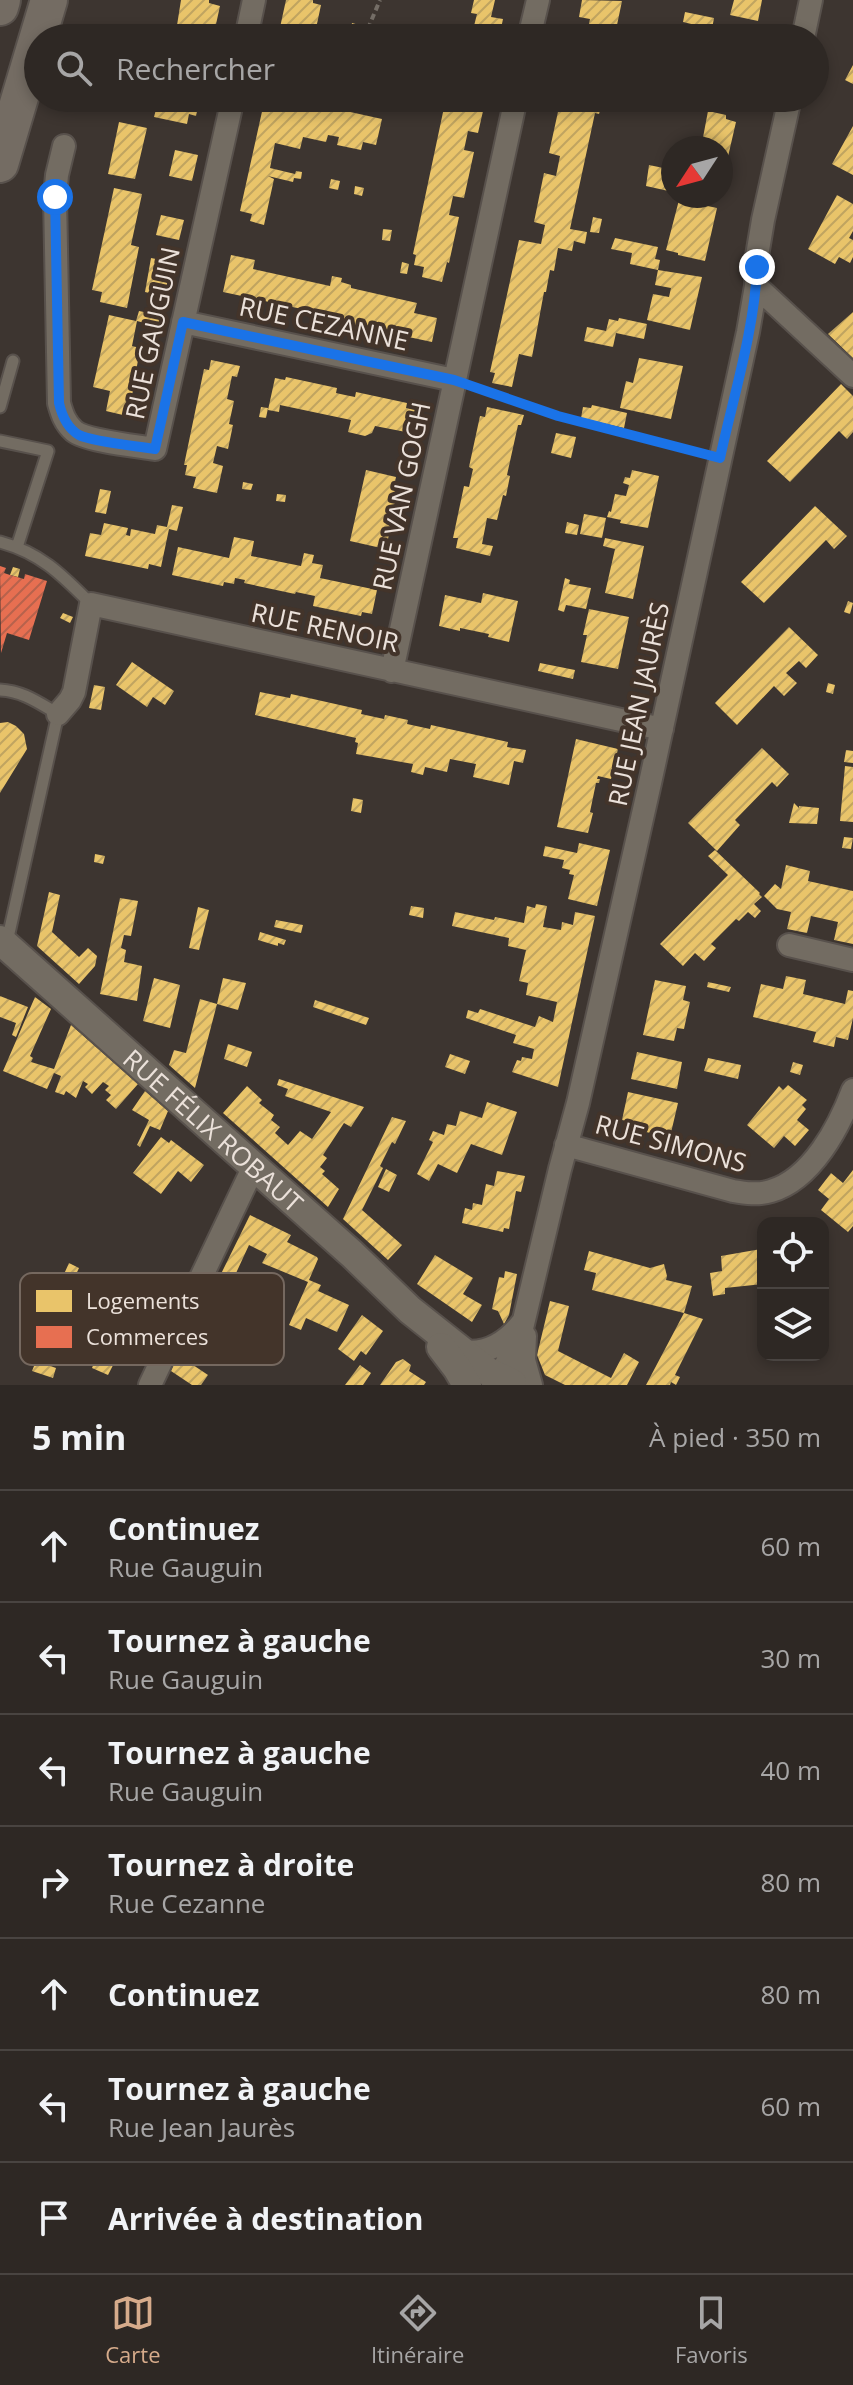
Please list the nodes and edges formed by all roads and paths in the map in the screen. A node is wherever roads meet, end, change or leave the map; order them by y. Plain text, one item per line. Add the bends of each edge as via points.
1 (2, 0) edge
2 (49, 0) edge
3 (254, 0) edge
4 (380, 0) edge
5 (538, 0) edge
6 (811, 0) edge
7 (0, 7) edge
8 (42, 24) edge
9 (249, 24) edge
10 (370, 24) edge
11 (532, 24) edge
12 (806, 24) edge
13 (24, 84) edge
14 (230, 112) edge
15 (513, 112) edge
16 (787, 112) edge
17 (64, 146) dead end
18 (0, 164) edge
19 (756, 286) junction
20 (183, 322) junction
21 (13, 361) dead end
22 (853, 376) edge
23 (454, 380) junction
24 (0, 407) edge
25 (0, 441) edge
26 (720, 458) junction
27 (0, 542) edge
28 (17, 547) junction
29 (91, 604) junction
30 (392, 671) junction
31 (0, 690) edge
32 (58, 714) junction
33 (662, 729) junction
34 (5, 942) edge
35 (789, 945) dead end
36 (853, 960) edge
37 (853, 1090) edge
38 (566, 1145) junction
39 (254, 1166) junction
40 (203, 1273) edge
41 (410, 1310) junction
42 (525, 1318) junction
43 (462, 1351) junction
44 (159, 1365) edge
45 (508, 1384) edge
46 (150, 1385) edge
47 (467, 1385) edge

1 - 7 highway
2 - 8 highway
3 - 9 street
4 - 10 path
5 - 11 street
6 - 12 street
13 - 18 highway
14 - 20 street, RUE GAUGUIN
15 - 23 street, RUE VAN GOGH
16 - 19 street, RUE JEAN JAURÈS via 763,220
17 - 20 street, RUE GAUGUIN via 55,197 59,403 71,428 84,437 155,449
19 - 22 street
19 - 26 street, RUE JEAN JAURÈS
20 - 23 street, RUE CEZANNE
21 - 24 lane
23 - 26 path via 558,416
23 - 30 street, RUE VAN GOGH
25 - 28 lane via 48,451
26 - 33 street, RUE JEAN JAURÈS
27 - 28 lane
28 - 29 lane via 59,572
29 - 30 street, RUE RENOIR
29 - 32 street via 74,692
30 - 33 street, RUE RENOIR
31 - 32 lane via 29,696
32 - 34 lane
33 - 38 street, RUE JEAN JAURÈS
34 - 39 street, RUE FÉLIX ROBAUT
35 - 36 street
37 - 38 street, RUE SIMONS via 831,1138 795,1178 759,1193 733,1191
38 - 42 street, RUE JEAN JAURÈS
39 - 40 street
39 - 41 street, RUE FÉLIX ROBAUT
41 - 43 street, RUE FÉLIX ROBAUT
41 - 47 street, RUE FÉLIX ROBAUT
42 - 43 street via 497,1345
42 - 45 street, RUE JEAN JAURÈS
43 - 45 street, RUE FÉLIX ROBAUT
44 - 46 street

